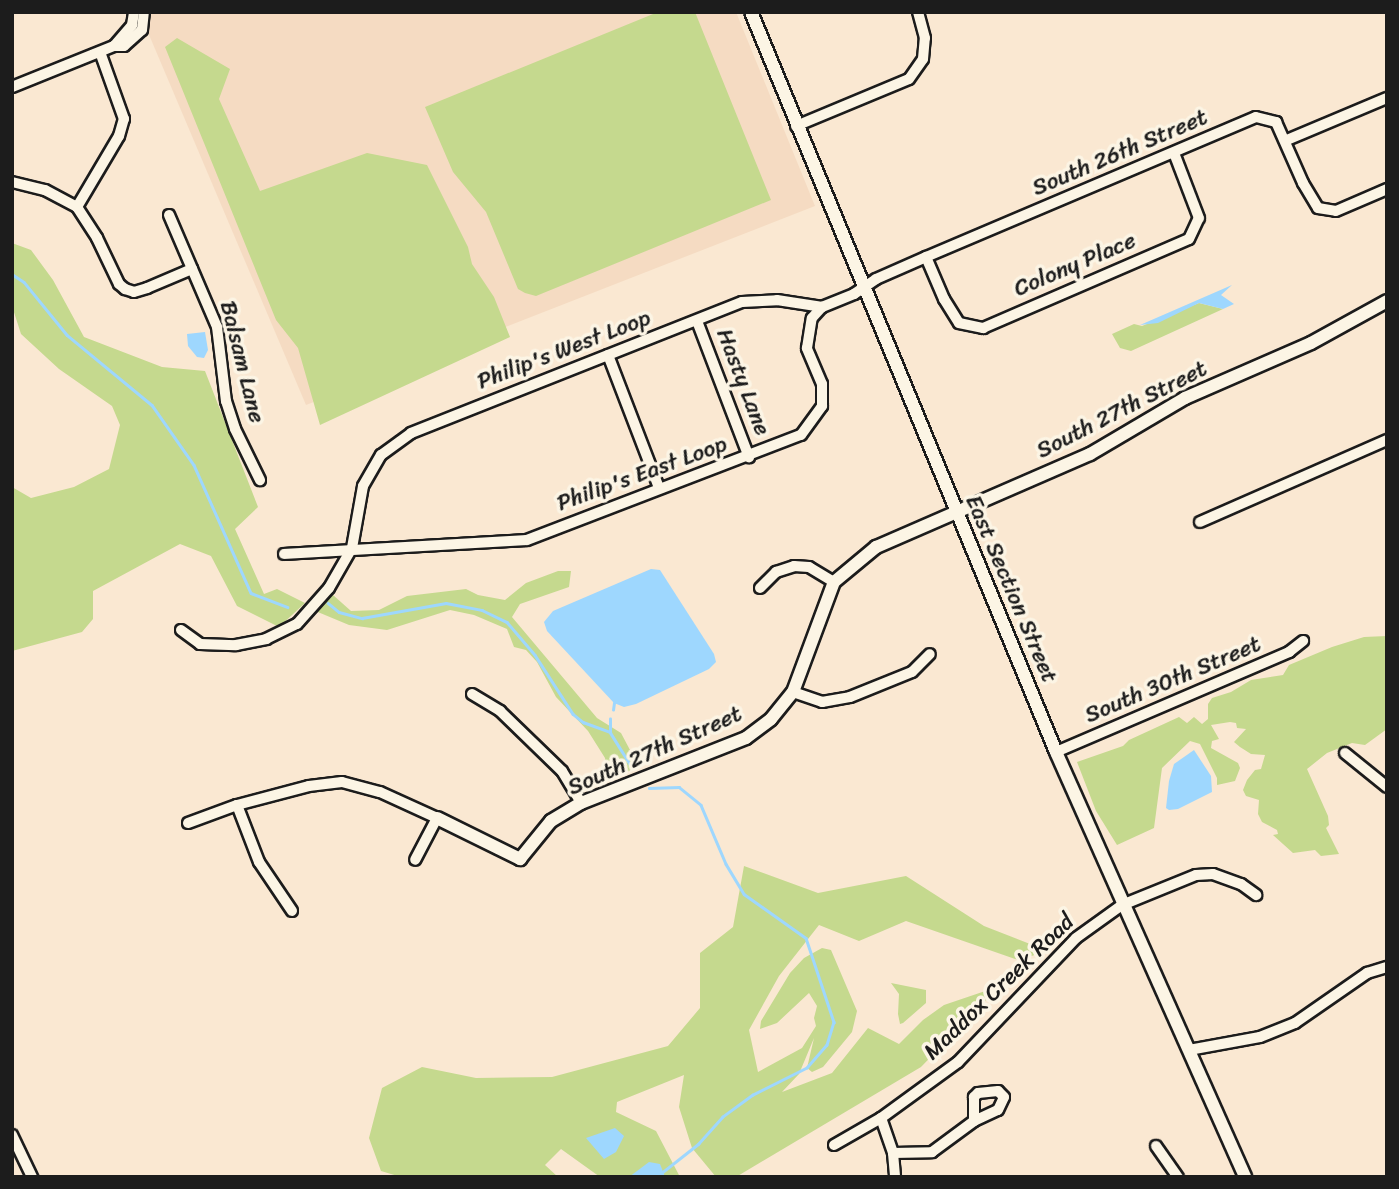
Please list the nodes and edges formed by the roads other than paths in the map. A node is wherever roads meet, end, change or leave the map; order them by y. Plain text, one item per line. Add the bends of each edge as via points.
1 (134, 12) edge
2 (144, 12) edge
3 (751, 12) edge
4 (918, 12) edge
5 (114, 46) junction
6 (100, 52) junction
7 (12, 87) edge
8 (1387, 97) edge
9 (796, 126) junction
10 (1287, 140) junction
11 (1174, 153) junction
12 (12, 182) edge
13 (1387, 189) edge
14 (77, 207) junction
15 (169, 215) dead end
16 (926, 257) junction
17 (192, 269) junction
18 (863, 288) junction
19 (1387, 301) edge
20 (822, 307) junction
21 (697, 321) junction
22 (608, 355) junction
23 (1387, 440) edge
24 (748, 457) junction
25 (260, 480) dead end
26 (659, 488) junction
27 (956, 513) junction
28 (1200, 522) dead end
29 (352, 548) junction
30 (284, 554) dead end
31 (834, 582) junction
32 (760, 588) dead end
33 (181, 630) dead end
34 (1303, 641) dead end
35 (930, 654) dead end
36 (793, 692) junction
37 (471, 694) dead end
38 (1056, 752) junction
39 (1345, 753) dead end
40 (1387, 787) edge
41 (581, 803) junction
42 (237, 805) junction
43 (437, 818) junction
44 (188, 823) dead end
45 (415, 860) dead end
46 (1256, 895) dead end
47 (1122, 905) junction
48 (292, 911) dead end
49 (1387, 967) edge
50 (1189, 1050) junction
51 (881, 1118) junction
52 (974, 1121) dead end
53 (12, 1135) edge
54 (834, 1144) dead end
55 (1156, 1146) dead end
56 (893, 1153) junction
57 (32, 1177) edge
58 (895, 1177) edge
59 (1178, 1177) edge
60 (1245, 1177) edge

1 - 5 street via 132,25
2 - 5 street via 142,30 135,40
3 - 9 street, East Section Street
4 - 9 street via 925,38 923,59 909,79
5 - 6 street
6 - 7 street
6 - 14 street via 124,119 119,136
8 - 10 street
9 - 18 street, East Section Street
10 - 11 street, South 26th Street via 1276,122 1256,117
10 - 13 street via 1318,208 1336,211
11 - 16 street, South 26th Street
11 - 16 street, Colony Place via 1199,218 1189,239 983,328 959,323
12 - 14 street via 45,190
14 - 17 street via 125,289 134,292
15 - 17 street, Balsam Lane
16 - 18 street, South 26th Street
17 - 25 street, Balsam Lane via 216,327 232,420
18 - 20 street
18 - 27 street, East Section Street
19 - 27 street, South 27th Street via 1311,343 1185,398 1090,454
20 - 21 street, Philip's West Loop via 777,300 742,302
20 - 24 street, Philip's East Loop via 812,317 807,348 822,384 822,406 801,435
21 - 22 street, Philip's West Loop
21 - 24 street, Hasty Lane
22 - 26 street
22 - 29 street, Philip's West Loop via 411,433 381,455 363,486
23 - 28 street
24 - 26 street, Philip's East Loop
26 - 29 street, Philip's East Loop via 527,540
27 - 31 street, South 27th Street via 876,547
27 - 38 street, East Section Street
29 - 30 street, Philip's East Loop
29 - 33 street via 321,597 297,624 236,645 200,645
31 - 32 street via 809,567 794,566 776,572
31 - 36 street, South 27th Street
34 - 38 street, South 30th Street via 1289,652
35 - 36 street via 912,672 849,697 822,702
36 - 41 street, South 27th Street via 771,719 746,738
37 - 41 street via 500,711 554,763
38 - 47 street, East Section Street
39 - 40 street
41 - 43 street, South 27th Street via 551,821 520,859
42 - 43 street via 342,782 380,792
42 - 44 street
42 - 48 street via 259,862
43 - 45 street
46 - 47 street, Maddox Creek Road via 1213,874 1196,875
47 - 50 street, East Section Street
47 - 51 street, Maddox Creek Road via 1076,938 958,1062
49 - 50 street via 1367,973 1295,1023 1260,1037
50 - 60 street, East Section Street
51 - 54 street, Maddox Creek Road
51 - 56 street
52 - 56 street via 932,1152
53 - 57 street
55 - 59 street
56 - 58 street

